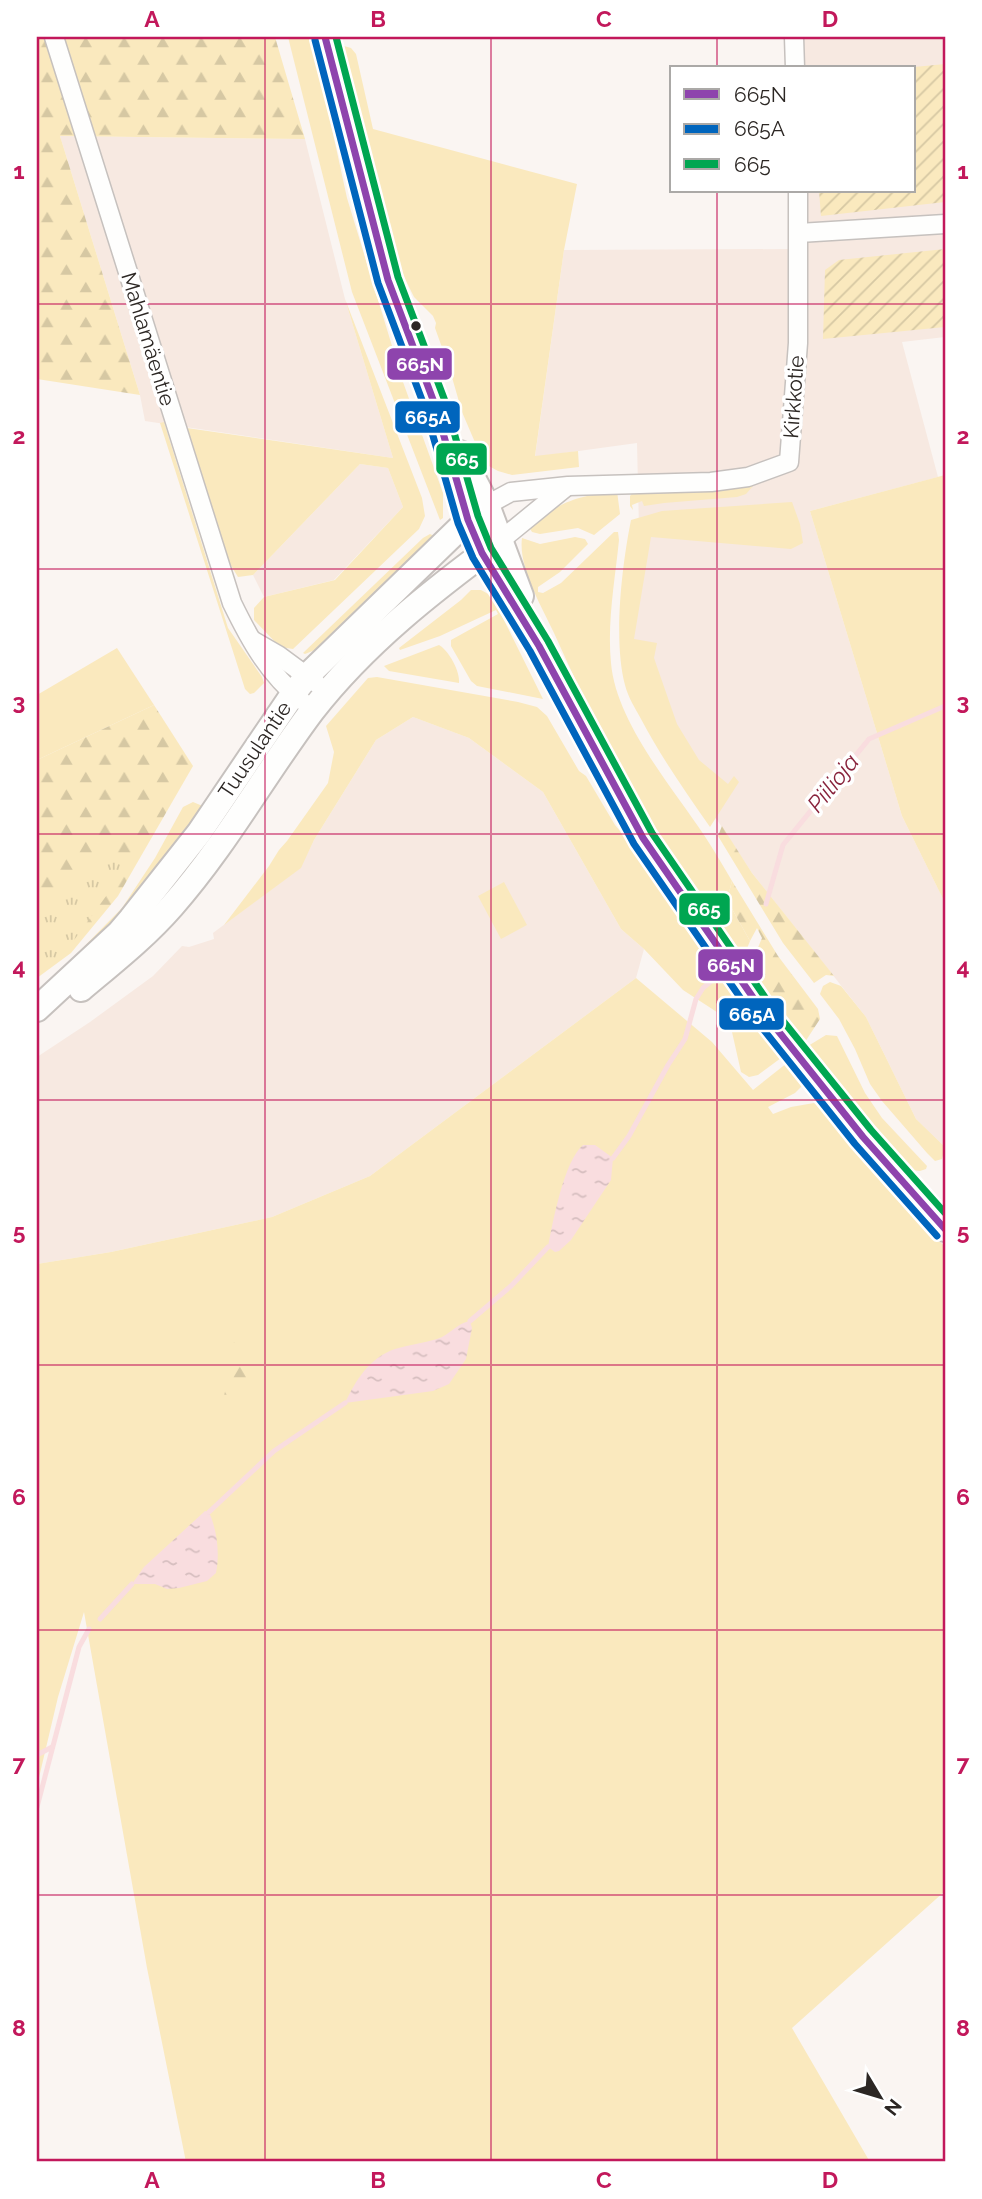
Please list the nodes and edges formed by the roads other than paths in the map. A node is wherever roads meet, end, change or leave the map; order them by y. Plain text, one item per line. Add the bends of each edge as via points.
1 (54, 37) edge
2 (325, 37) edge
3 (794, 37) edge
4 (795, 66) edge
5 (798, 192) edge
6 (945, 224) edge
7 (799, 233) junction
8 (568, 486) junction
9 (477, 512) junction
10 (492, 546) junction
11 (300, 685) junction
12 (320, 702) junction
13 (37, 1009) edge
14 (37, 1023) edge
15 (945, 1229) edge

1 - 11 street, Mahlamäentie via 228,590 249,638
2 - 9 main road via 388,280
3 - 4 street
5 - 7 street, Kirkkotie
6 - 7 street
7 - 8 street, Kirkkotie via 798,343 789,462 748,477 711,482
8 - 9 street, Kirkkotie via 511,492
8 - 10 street
9 - 10 main road
9 - 11 main road, Tuusulantie
10 - 12 main road, Tuusulantie via 410,609
10 - 15 main road via 539,646 643,838 763,1012 863,1137
11 - 12 street, Mahlamäentie
11 - 13 main road, Tuusulantie via 199,833 131,919
12 - 14 main road, Tuusulantie via 172,906 135,944

